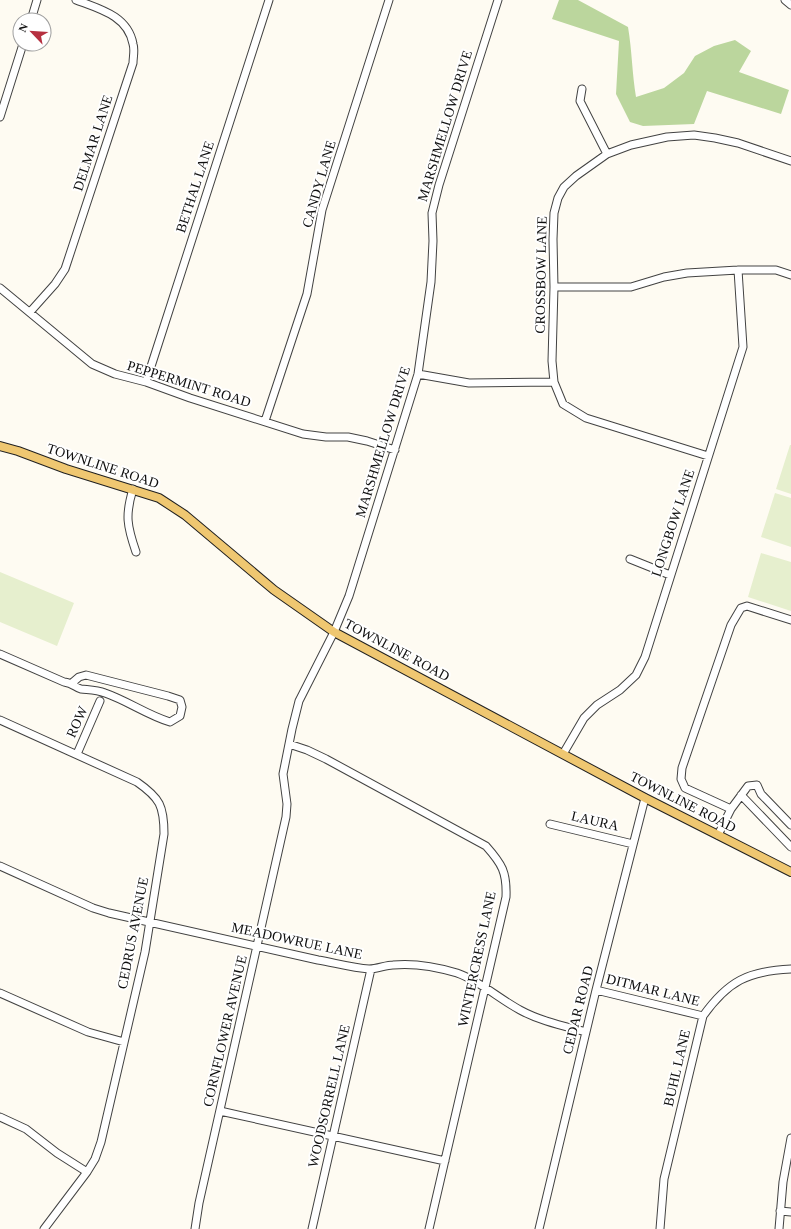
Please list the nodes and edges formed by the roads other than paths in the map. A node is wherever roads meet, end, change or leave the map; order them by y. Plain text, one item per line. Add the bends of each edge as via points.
1 (37, 0) edge
2 (76, 0) edge
3 (269, 0) edge
4 (389, 0) edge
5 (498, 0) edge
6 (785, 0) edge
7 (791, 5) edge
8 (33, 12) edge
9 (20, 52) edge
10 (582, 89) dead end
11 (0, 117) edge
12 (607, 154) junction
13 (791, 161) edge
14 (738, 270) junction
15 (791, 275) edge
16 (554, 287) junction
17 (0, 288) edge
18 (30, 312) junction
19 (418, 374) junction
20 (146, 382) junction
21 (554, 382) junction
22 (265, 421) junction
23 (0, 446) edge
24 (395, 450) junction
25 (708, 456) junction
26 (133, 489) junction
27 (136, 552) dead end
28 (630, 559) dead end
29 (670, 575) junction
30 (791, 620) edge
31 (334, 632) junction
32 (0, 654) edge
33 (72, 683) junction
34 (100, 701) dead end
35 (0, 720) edge
36 (289, 744) junction
37 (77, 754) junction
38 (563, 754) junction
39 (742, 795) junction
40 (645, 798) junction
41 (731, 809) junction
42 (550, 824) dead end
43 (791, 825) edge
44 (718, 835) junction
45 (633, 844) junction
46 (791, 847) edge
47 (0, 866) edge
48 (791, 872) edge
49 (150, 922) junction
50 (257, 946) junction
51 (371, 969) junction
52 (791, 969) edge
53 (485, 986) junction
54 (596, 990) junction
55 (0, 993) edge
56 (703, 1016) junction
57 (586, 1032) junction
58 (124, 1042) junction
59 (220, 1111) junction
60 (0, 1117) edge
61 (333, 1136) junction
62 (791, 1138) edge
63 (445, 1161) junction
64 (87, 1172) junction
65 (780, 1211) junction
66 (791, 1212) edge
67 (45, 1228) edge
68 (195, 1229) edge
69 (312, 1229) edge
70 (429, 1229) edge
71 (539, 1229) edge
72 (660, 1229) edge
73 (778, 1229) edge

1 - 8 street
2 - 18 street, DELMAR LANE via 109,13 122,23 134,45 132,63 67,263 54,284
3 - 20 street, BETHAL LANE
4 - 22 street, CANDY LANE via 322,210 307,294
5 - 19 street, MARSHMELLOW DRIVE via 432,213 431,282
6 - 7 street
9 - 11 street
10 - 12 street via 580,101
12 - 13 street, CROSSBOW LANE via 667,137 694,135 738,143
12 - 16 street, CROSSBOW LANE via 576,176 564,187 558,198 554,213
14 - 15 street via 776,270
14 - 16 street via 687,273 631,287
14 - 25 street, LONGBOW LANE via 743,347
16 - 21 street, CROSSBOW LANE
17 - 18 street, PEPPERMINT ROAD
18 - 20 street, PEPPERMINT ROAD via 92,364 115,374
19 - 21 street via 469,383
19 - 24 street, MARSHMELLOW DRIVE
20 - 22 street, PEPPERMINT ROAD
21 - 25 street, CROSSBOW LANE via 563,404 586,418
22 - 24 street, PEPPERMINT ROAD via 303,434 348,437
23 - 26 main road, TOWNLINE ROAD via 80,474
24 - 31 street, MARSHMELLOW DRIVE via 349,596
25 - 29 street, LONGBOW LANE
26 - 27 street via 127,522
26 - 31 main road, TOWNLINE ROAD via 160,498 185,515 274,590
28 - 29 street
29 - 38 street, LONGBOW LANE via 645,657 636,675 584,718
30 - 41 street via 747,606 741,608 731,625 682,768 681,779 685,788
31 - 36 street, MARSHMELLOW DRIVE via 299,701
31 - 38 main road, TOWNLINE ROAD
32 - 33 street via 64,682
33 - 33 street via 86,675 168,696 180,700 180,716 170,722 106,693 79,688
34 - 37 street, ROW
35 - 37 street, CEDRUS AVENUE
36 - 50 street, CORNFLOWER AVENUE via 283,774 286,817
36 - 53 street, WINTERCRESS LANE via 326,759 466,834 486,846 497,858 507,882 506,897
37 - 49 street, CEDRUS AVENUE via 137,782 152,792 160,804 164,818 164,834
38 - 40 main road, TOWNLINE ROAD
39 - 41 street
39 - 43 street via 748,786 757,785 761,794
39 - 46 street
40 - 44 main road, TOWNLINE ROAD
40 - 45 street, CEDAR ROAD
41 - 44 street
42 - 45 street, LAURA
44 - 48 main road, TOWNLINE ROAD
45 - 54 street, CEDAR ROAD
47 - 49 street, MEADOWRUE LANE via 93,908
49 - 50 street, MEADOWRUE LANE
49 - 58 street, CEDRUS AVENUE
50 - 51 street, MEADOWRUE LANE
50 - 59 street, CORNFLOWER AVENUE
51 - 53 street, MEADOWRUE LANE via 402,964 423,966 457,973
51 - 61 street, WOODSORRELL LANE
52 - 56 street, BUHL LANE via 756,973 742,979 728,987
53 - 57 street, MEADOWRUE LANE via 520,1011 538,1019
53 - 63 street, WINTERCRESS LANE
54 - 56 street, DITMAR LANE
54 - 57 street, CEDAR ROAD
55 - 58 street via 88,1032
56 - 72 street, BUHL LANE via 664,1179
57 - 71 street, CEDAR ROAD
58 - 64 street, CEDRUS AVENUE via 101,1142
59 - 61 street
59 - 68 street, CORNFLOWER AVENUE
60 - 64 street via 26,1129
61 - 63 street
61 - 69 street, WOODSORRELL LANE
62 - 65 street
63 - 70 street, WINTERCRESS LANE
64 - 67 street, CEDRUS AVENUE
65 - 66 street
65 - 73 street

